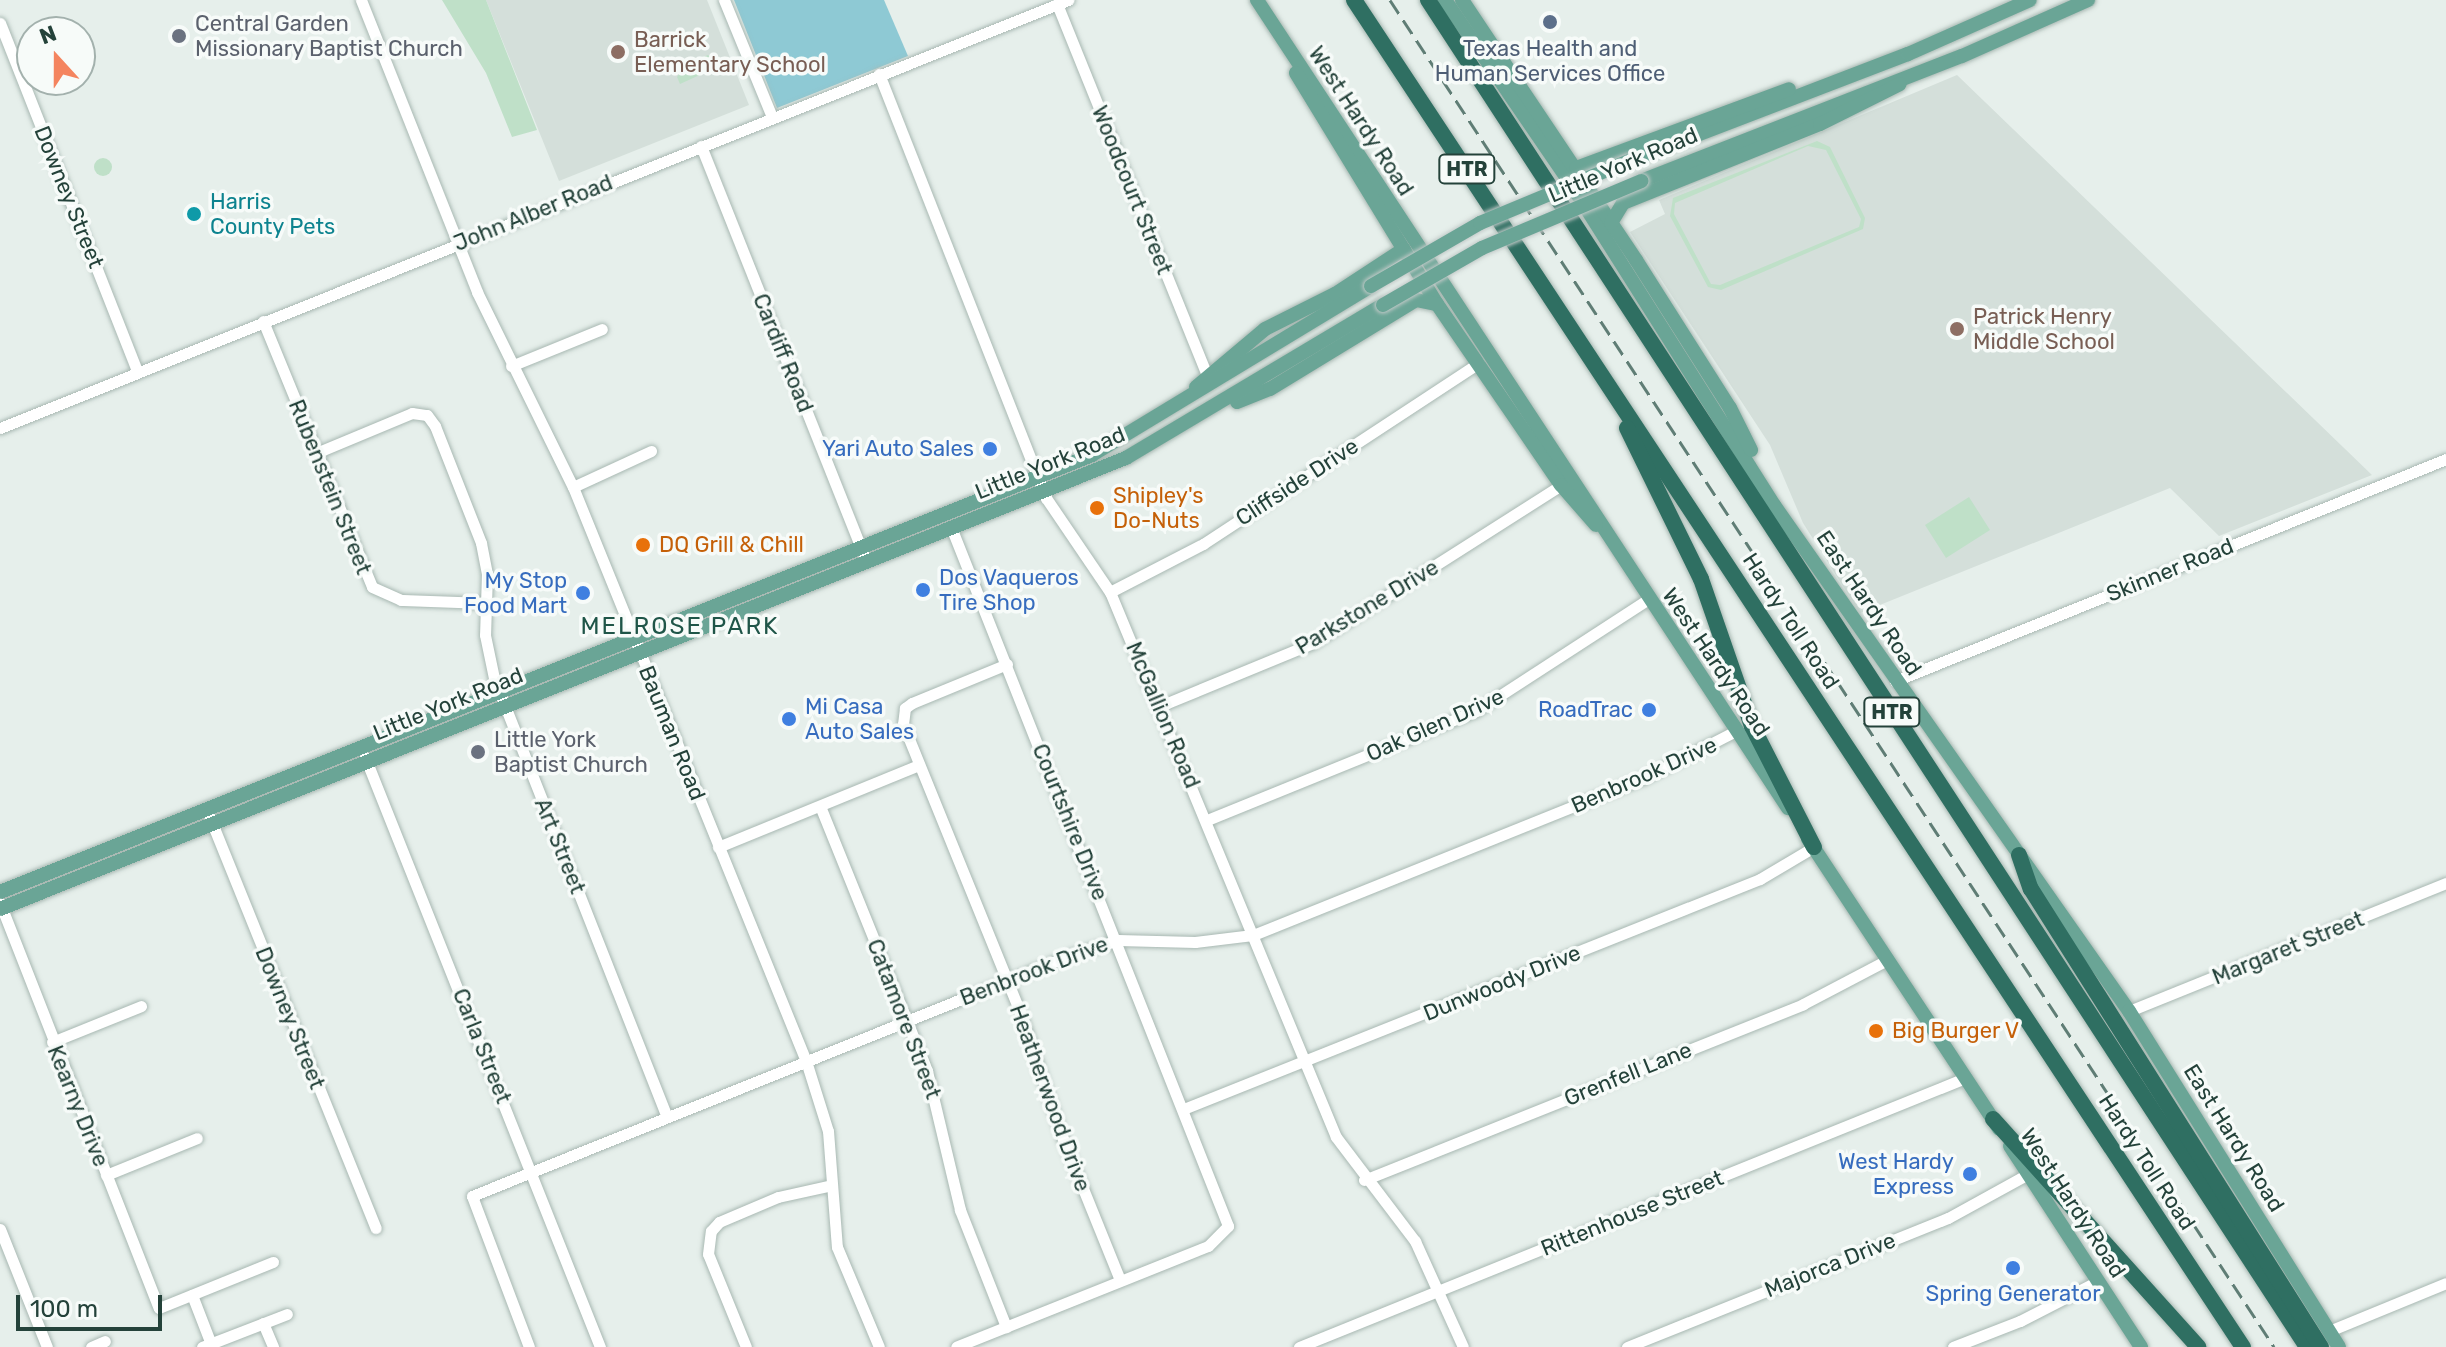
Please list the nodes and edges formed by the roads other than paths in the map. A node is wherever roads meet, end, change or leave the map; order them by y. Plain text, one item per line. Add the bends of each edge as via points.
1 (361, 0) edge
2 (724, 0) edge
3 (1257, 0) edge
4 (1354, 0) edge
5 (1428, 0) edge
6 (1445, 0) edge
7 (1462, 0) edge
8 (2030, 0) edge
9 (2088, 0) edge
10 (1062, 2) edge
11 (0, 23) edge
12 (1281, 37) junction
13 (1932, 44) junction
14 (1908, 54) junction
15 (1940, 64) junction
16 (1917, 73) junction
17 (879, 74) junction
18 (772, 117) junction
19 (701, 146) junction
20 (1610, 154) junction
21 (1576, 168) junction
22 (1571, 184) junction
23 (1636, 198) junction
24 (1585, 205) junction
25 (1611, 223) junction
26 (457, 244) junction
27 (1404, 249) junction
28 (1420, 255) junction
29 (1433, 274) junction
30 (1371, 278) junction
31 (1437, 304) junction
32 (1406, 306) junction
33 (263, 321) junction
34 (602, 329) dead end
35 (1580, 338) junction
36 (1479, 363) junction
37 (511, 366) junction
38 (137, 371) junction
39 (1207, 375) junction
40 (1183, 400) junction
41 (1199, 417) junction
42 (0, 428) edge
43 (651, 451) dead end
44 (316, 453) junction
45 (2446, 459) edge
46 (1038, 476) junction
47 (1561, 485) junction
48 (573, 487) junction
49 (1043, 492) junction
50 (1774, 505) junction
51 (951, 527) junction
52 (1617, 549) junction
53 (863, 552) junction
54 (1110, 592) junction
55 (1647, 600) junction
56 (487, 603) junction
57 (632, 636) junction
58 (638, 651) junction
59 (1007, 664) junction
60 (1895, 681) junction
61 (501, 698) junction
62 (1160, 706) junction
63 (1736, 731) junction
64 (360, 746) junction
65 (366, 761) junction
66 (919, 765) junction
67 (820, 806) junction
68 (206, 808) junction
69 (1207, 820) junction
70 (211, 823) junction
71 (718, 847) junction
72 (1814, 847) junction
73 (2019, 855) junction
74 (2446, 883) edge
75 (0, 892) edge
76 (1, 907) edge
77 (1253, 935) junction
78 (1118, 940) junction
79 (1887, 960) junction
80 (1007, 981) junction
81 (141, 1006) dead end
82 (2129, 1011) junction
83 (907, 1020) junction
84 (52, 1042) junction
85 (806, 1061) junction
86 (1304, 1062) junction
87 (1965, 1078) junction
88 (1186, 1108) junction
89 (666, 1114) junction
90 (1993, 1119) junction
91 (197, 1138) dead end
92 (533, 1173) junction
93 (2028, 1174) junction
94 (106, 1175) junction
95 (1364, 1180) junction
96 (832, 1185) junction
97 (376, 1228) dead end
98 (0, 1229) edge
99 (273, 1262) dead end
100 (1120, 1280) junction
101 (2098, 1281) junction
102 (2446, 1283) edge
103 (1440, 1290) junction
104 (192, 1295) junction
105 (287, 1314) dead end
106 (263, 1323) junction
107 (1006, 1327) junction
108 (2329, 1331) junction
109 (105, 1341) dead end
110 (1978, 1343) edge
111 (206, 1345) edge
112 (47, 1347) edge
113 (91, 1347) edge
114 (273, 1347) edge
115 (529, 1347) edge
116 (600, 1347) edge
117 (746, 1347) edge
118 (879, 1347) edge
119 (956, 1347) edge
120 (1299, 1347) edge
121 (1463, 1347) edge
122 (1627, 1347) edge
123 (1953, 1347) edge
124 (2141, 1347) edge
125 (2198, 1347) edge
126 (2243, 1347) edge
127 (2307, 1347) edge
128 (2321, 1347) edge
129 (2339, 1347) edge

1 - 26 street, Bauman Road
2 - 18 street
3 - 12 main road, West Hardy Road
4 - 35 highway, Hardy Toll Road / HTR
5 - 127 highway, Hardy Toll Road / HTR
6 - 22 main road, East Hardy Road
7 - 21 main road
8 - 13 main road, Little York Road
9 - 15 main road, Little York Road
10 - 17 street, John Alber Road
10 - 39 street, Woodcourt Street
11 - 38 street, Downey Street
12 - 27 main road via 1305,96
12 - 28 main road, West Hardy Road
13 - 14 main road, Little York Road
13 - 15 main road
14 - 20 main road via 1766,96
14 - 22 main road, Little York Road, bridge
15 - 16 main road, Little York Road
16 - 23 main road via 1883,97
16 - 24 main road, Little York Road, bridge
17 - 18 street, John Alber Road
17 - 46 street, McGallion Road
18 - 19 street, John Alber Road
19 - 26 street, John Alber Road
19 - 53 street, Cardiff Road
20 - 21 main road
20 - 23 main road via 1604,163 1609,182 1620,195
21 - 25 main road
22 - 24 main road, East Hardy Road, bridge
22 - 28 main road, Little York Road, bridge
23 - 25 main road via 1623,203
24 - 29 main road, Little York Road, bridge
24 - 50 main road, East Hardy Road
25 - 50 main road via 1730,408
26 - 33 street, John Alber Road
26 - 37 street, Bauman Road
27 - 30 main road
27 - 31 main road
28 - 29 main road, West Hardy Road, bridge
28 - 30 main road, Little York Road, bridge
29 - 41 main road, Little York Road, bridge
29 - 52 main road, West Hardy Road via 1574,477
30 - 32 main road via 1391,268 1404,277 1411,295
30 - 39 main road via 1265,329
30 - 40 main road, Little York Road
31 - 32 main road via 1424,299
31 - 36 main road
32 - 41 main road via 1270,389
33 - 38 street, John Alber Road
33 - 44 street, Rubenstein Street
34 - 37 street
35 - 72 highway via 1691,554 1752,726
35 - 126 highway, Hardy Toll Road / HTR
36 - 47 main road
36 - 54 street, Cliffside Drive via 1203,544
37 - 48 street, Bauman Road
38 - 42 street, John Alber Road
39 - 40 main road
40 - 46 main road, Little York Road via 1092,455
41 - 49 main road, Little York Road via 1126,458
43 - 48 street
44 - 56 street, Rubenstein Street via 372,587 401,600
44 - 56 street, Art Street via 412,413 427,415 481,543
45 - 60 street, Skinner Road
46 - 49 street, McGallion Road
46 - 53 main road, Little York Road
47 - 52 main road
47 - 62 street, Parkstone Drive via 1313,643
48 - 57 street, Bauman Road
49 - 51 main road, Little York Road
49 - 54 street, McGallion Road
50 - 60 main road, East Hardy Road
51 - 53 main road, Little York Road
51 - 59 street, Courtshire Drive
52 - 55 main road, West Hardy Road
53 - 57 main road, Little York Road
53 - 58 main road, Little York Road
54 - 62 street, McGallion Road
55 - 63 main road, West Hardy Road
55 - 69 street, Oak Glen Drive via 1476,711
56 - 61 street, Art Street via 488,655
57 - 58 street, Bauman Road
57 - 61 main road, Little York Road
58 - 61 main road, Little York Road
58 - 71 street, Bauman Road
59 - 66 street, Heatherwood Drive via 921,699 903,715
59 - 78 street, Courtshire Drive
60 - 73 main road, East Hardy Road
61 - 64 main road, Little York Road
61 - 65 main road, Little York Road
61 - 89 street, Art Street
62 - 69 street, McGallion Road
63 - 72 main road, West Hardy Road
63 - 77 street, Benbrook Drive via 1642,779
64 - 65 street, Carla Street
64 - 68 main road, Little York Road
65 - 70 main road, Little York Road
65 - 92 street, Carla Street
66 - 67 street
66 - 80 street, Heatherwood Drive
67 - 71 street
67 - 83 street, Catamore Street
68 - 70 street, Downey Street
68 - 75 main road, Little York Road
69 - 77 street, McGallion Road
70 - 76 main road, Little York Road
70 - 97 street, Downey Street
71 - 85 street, Bauman Road
72 - 79 main road, West Hardy Road
72 - 86 street, Dunwoody Drive via 1760,879
73 - 82 main road, East Hardy Road
73 - 128 highway via 2031,889
74 - 82 street, Margaret Street
76 - 84 street, Kearny Drive
77 - 78 street, Benbrook Drive via 1195,942
77 - 86 street, McGallion Road
78 - 80 street, Benbrook Drive
78 - 88 street, Courtshire Drive
79 - 87 main road, West Hardy Road
79 - 95 street, Grenfell Lane via 1832,992
80 - 83 street, Benbrook Drive
80 - 100 street, Heatherwood Drive
81 - 84 street
82 - 108 main road, East Hardy Road
83 - 85 street, Benbrook Drive
83 - 107 street, Catamore Street via 933,1092 960,1210
84 - 94 street, Kearny Drive
85 - 89 street, Benbrook Drive
85 - 96 street, Bauman Road via 828,1131
86 - 88 street, Dunwoody Drive
86 - 95 street, McGallion Road via 1336,1137
87 - 90 main road, West Hardy Road
87 - 103 street, Rittenhouse Street
88 - 100 street, Courtshire Drive via 1228,1226 1217,1242
89 - 92 street, Benbrook Drive
90 - 93 main road, West Hardy Road
90 - 125 highway
91 - 94 street
92 - 115 street, Benbrook Drive via 472,1196
92 - 116 street, Carla Street
93 - 101 main road, West Hardy Road
93 - 122 street, Majorca Drive via 1948,1218
94 - 104 street, Kearny Drive via 159,1308
95 - 103 street, McGallion Road via 1415,1241
96 - 117 street via 778,1197 719,1222 711,1231 708,1254
96 - 118 street, Bauman Road via 837,1247
98 - 112 street
99 - 104 street
100 - 107 street
101 - 110 street
101 - 124 main road, West Hardy Road
102 - 108 street
103 - 120 street, Rittenhouse Street
103 - 121 street, McGallion Road
104 - 111 street
105 - 106 street
106 - 111 street
106 - 114 street
107 - 119 street
108 - 129 main road, East Hardy Road
109 - 113 street
110 - 123 street

